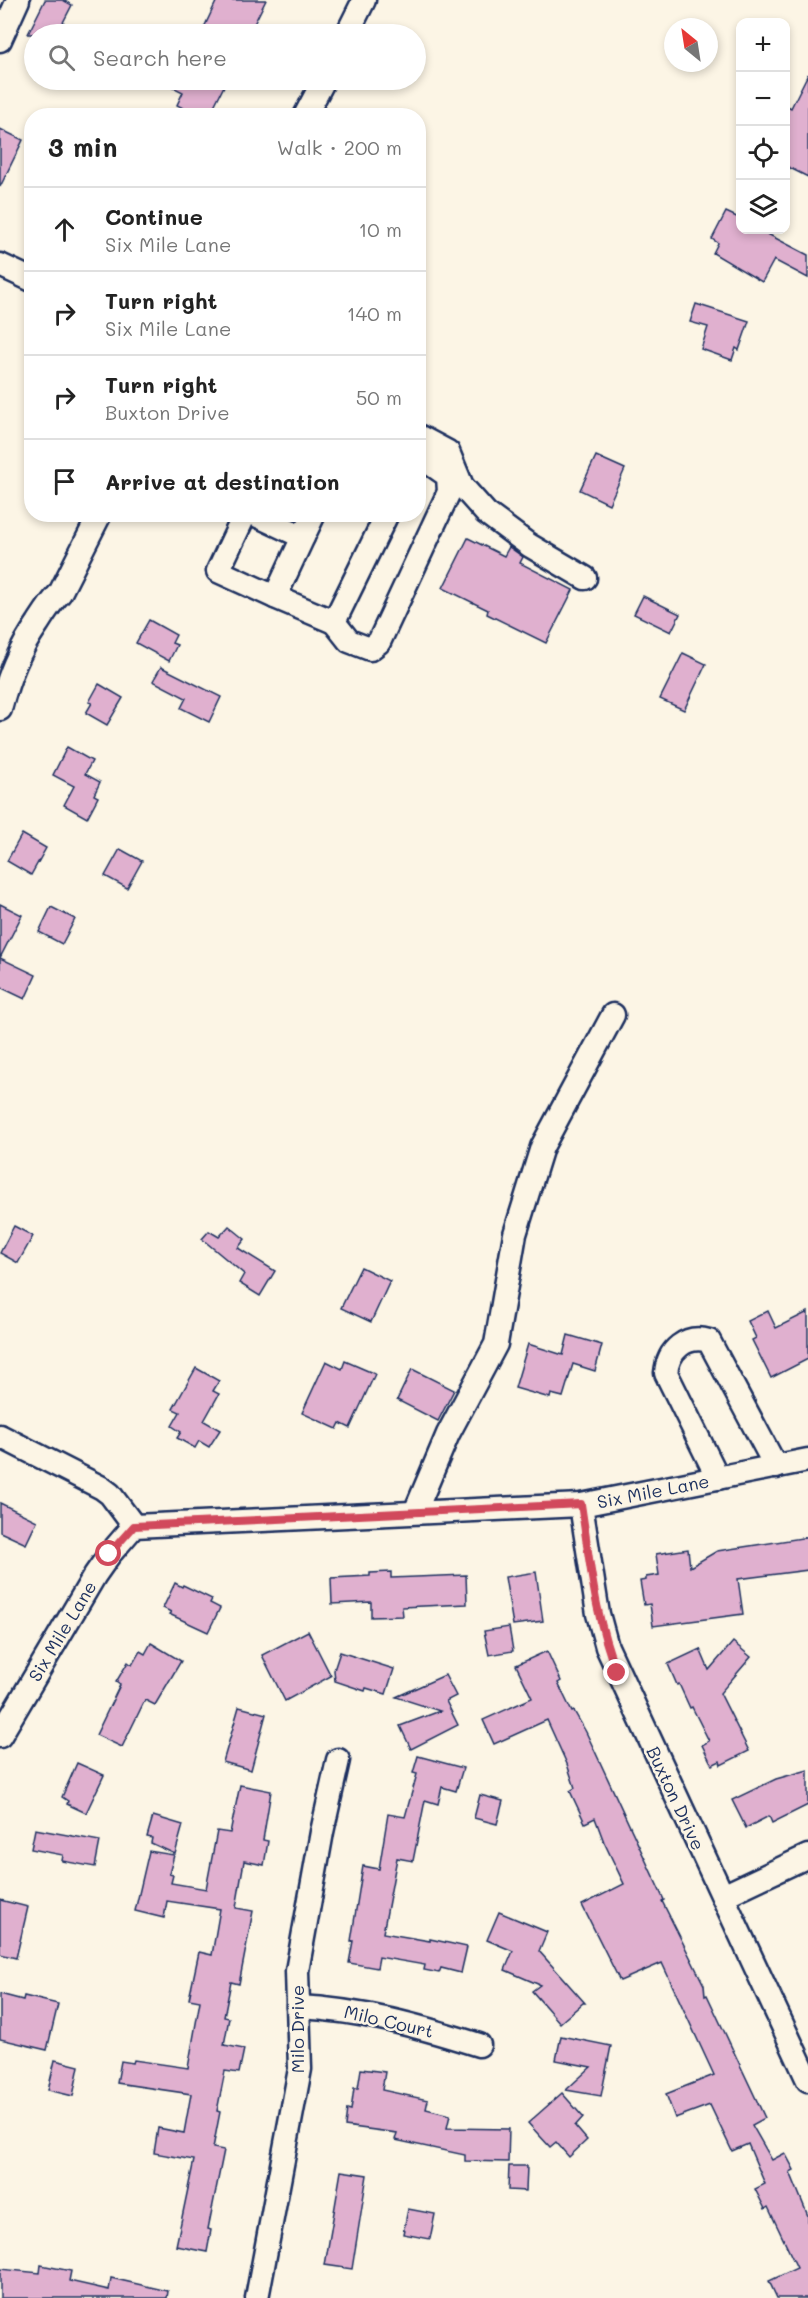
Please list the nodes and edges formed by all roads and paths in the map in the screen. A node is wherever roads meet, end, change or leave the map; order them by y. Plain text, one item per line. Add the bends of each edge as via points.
1 (18, 0) edge
2 (364, 0) edge
3 (352, 24) edge
4 (0, 40) edge
5 (319, 90) edge
6 (309, 108) edge
7 (0, 265) edge
8 (24, 276) edge
9 (426, 440) edge
10 (426, 460) edge
11 (96, 522) edge
12 (241, 522) edge
13 (271, 522) edge
14 (310, 522) edge
15 (383, 522) edge
16 (303, 537) junction
17 (585, 578) dead end
18 (275, 597) junction
19 (334, 622) junction
20 (8, 652) edge
21 (0, 709) edge
22 (613, 1015) dead end
23 (0, 1436) edge
24 (808, 1460) edge
25 (776, 1467) junction
26 (718, 1478) junction
27 (581, 1504) junction
28 (415, 1512) junction
29 (134, 1526) junction
30 (0, 1736) edge
31 (338, 1760) dead end
32 (808, 1856) edge
33 (723, 1896) junction
34 (298, 2007) junction
35 (479, 2044) dead end
36 (808, 2080) edge
37 (256, 2298) edge

1 - 4 street
2 - 3 street
5 - 6 street
7 - 8 street
9 - 17 street via 448,452 462,486 486,513 529,545
10 - 19 street via 448,476 449,492 379,642 370,649 349,641
11 - 20 street via 60,593
12 - 18 street via 218,572
13 - 16 street
14 - 16 street
15 - 19 street
16 - 18 street
18 - 19 street
20 - 21 street via 8,677
22 - 28 street via 542,1147 515,1234 496,1344 448,1434
23 - 29 street via 102,1488
24 - 25 street, Six Mile Lane
25 - 26 street, Six Mile Lane
25 - 26 street via 714,1348 709,1341 689,1341 670,1355 666,1373
26 - 27 street, Six Mile Lane
27 - 28 street, Six Mile Lane
27 - 33 street, Buxton Drive via 607,1647
28 - 29 street, Six Mile Lane
29 - 30 street, Six Mile Lane via 95,1575
31 - 34 street, Milo Drive via 297,1971
32 - 33 street
33 - 36 street, Buxton Drive
34 - 35 street, Milo Court via 338,2009 404,2022
34 - 37 street, Milo Drive via 300,2068

